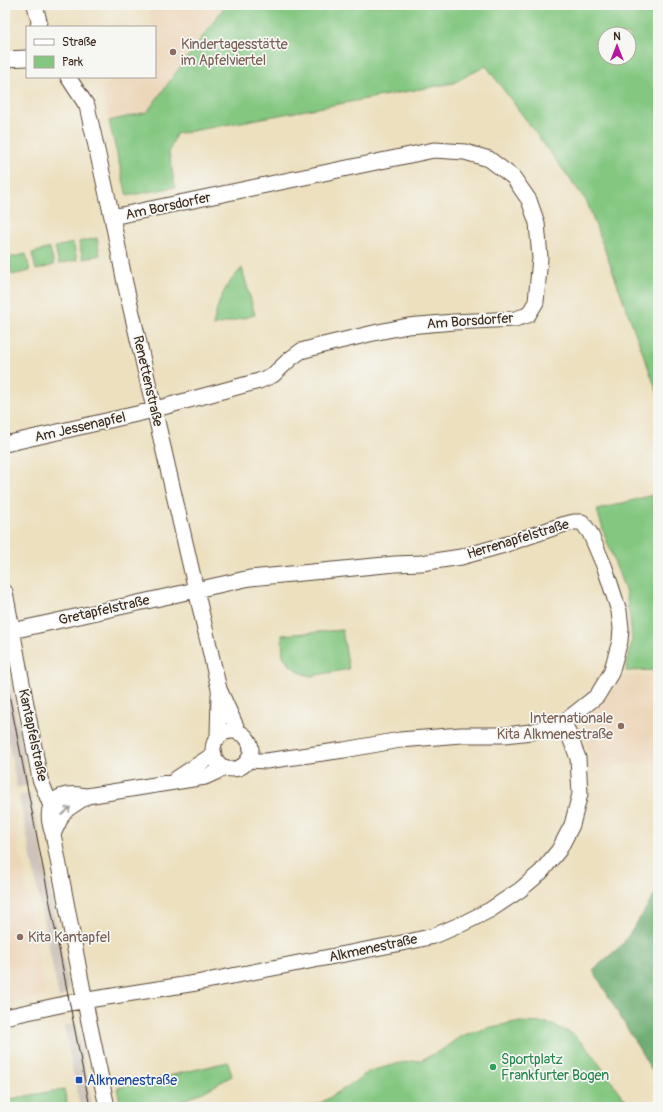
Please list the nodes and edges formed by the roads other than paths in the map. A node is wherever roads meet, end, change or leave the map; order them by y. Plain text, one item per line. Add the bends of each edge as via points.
1 (35, 5) edge
2 (38, 26) edge
3 (26, 58) edge
4 (5, 59) edge
5 (69, 78) edge
6 (112, 217) junction
7 (154, 409) junction
8 (5, 444) edge
9 (196, 590) junction
10 (5, 592) edge
11 (12, 630) junction
12 (219, 689) junction
13 (564, 722) junction
14 (239, 733) junction
15 (218, 738) junction
16 (250, 745) junction
17 (214, 754) junction
18 (296, 756) junction
19 (248, 760) junction
20 (225, 768) junction
21 (170, 783) junction
22 (87, 796) junction
23 (51, 806) junction
24 (53, 834) junction
25 (85, 1001) junction
26 (5, 1017) edge
27 (107, 1107) edge

1 - 2 street
3 - 4 street
5 - 6 street, Renettenstraße via 87,106
6 - 7 street, Renettenstraße
6 - 7 street, Am Borsdorfer via 434,150 465,152 489,159 513,177 529,200 538,223 540,258 536,302 528,315 515,319 408,326 323,345 301,351 273,375 259,381
7 - 8 street, Am Jessenapfel
7 - 9 street, Renettenstraße
9 - 11 street, Gretapfelstraße
9 - 12 street, Renettenstraße
9 - 13 street, Herrenapfelstraße via 250,578 421,563 461,557 504,546 562,525 582,522 590,533 614,596 621,628 620,641 610,673 596,696
10 - 11 street, Kantapfelstraße
11 - 23 street, Kantapfelstraße via 40,779
12 - 14 street, Renettenstraße
12 - 15 street, Renettenstraße
13 - 18 street, Herrenapfelstraße via 531,732 505,736 461,735 400,740
13 - 25 street, Alkmenestraße via 578,758 580,794 572,825 559,850 541,872 490,910 434,936 412,941 196,983
14 - 15 street via 224,733
14 - 16 street
15 - 17 street via 214,745
16 - 18 street, Herrenapfelstraße
16 - 19 street via 251,753
17 - 20 street via 218,763
17 - 21 street
18 - 19 street, Herrenapfelstraße via 266,761
19 - 20 street via 240,767
20 - 21 street via 205,776
21 - 22 street
22 - 23 street via 65,795
24 -> 22 street via 63,813
23 - 24 street via 49,818
24 - 25 street
25 - 26 street, Alkmenestraße
25 - 27 street

